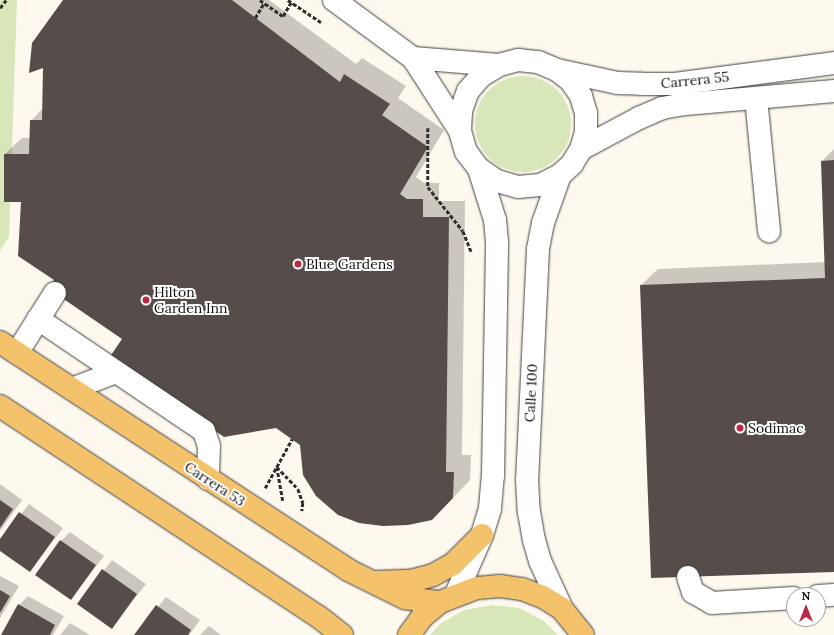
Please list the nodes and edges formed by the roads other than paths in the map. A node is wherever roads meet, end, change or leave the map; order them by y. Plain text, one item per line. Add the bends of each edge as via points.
1 (334, 0) edge
2 (413, 58) junction
3 (834, 63) edge
4 (499, 65) junction
5 (557, 70) junction
6 (834, 91) edge
7 (756, 98) junction
8 (460, 131) junction
9 (581, 149) junction
10 (479, 169) junction
11 (560, 175) junction
12 (769, 231) dead end
13 (55, 293) dead end
14 (38, 320) junction
15 (9, 347) edge
16 (116, 372) junction
17 (72, 389) junction
18 (0, 406) edge
19 (208, 479) junction
20 (482, 535) junction
21 (688, 577) dead end
22 (366, 581) junction
23 (448, 598) junction
24 (786, 598) edge
25 (562, 609) junction
26 (342, 635) edge
27 (409, 635) edge
28 (583, 635) edge

1 - 2 street
2 - 4 street
2 - 8 street
3 - 5 street, Carrera 55 via 675,84 618,83
4 - 5 street via 518,60 538,62
4 - 8 street via 481,76 468,92 461,111
5 - 9 street via 571,81 581,96 586,132
6 - 7 street, Carrera 55
7 - 9 street, Carrera 55 via 662,108
7 - 12 street
8 - 10 street via 466,152
9 - 11 street via 572,164
10 - 11 street via 497,181 518,187 540,185
10 - 20 street via 495,220 497,242 493,476 490,508
11 - 25 street, Calle 100 via 542,223 538,249 527,479 534,540 540,562
13 - 14 street
14 - 15 street
14 - 16 street
15 - 17 main road, Carrera 53
16 - 17 street
16 - 19 street via 204,430 209,446
17 - 19 main road, Carrera 53
18 - 26 main road via 319,617
19 - 22 main road, Carrera 53
20 - 22 main road via 453,564 433,575 389,584
20 - 23 street
21 - 24 street via 693,592 712,603
22 - 23 main road, Carrera 53 via 404,598
23 - 25 main road via 477,588 500,586 522,589
23 - 27 main road via 422,617
25 - 28 main road

